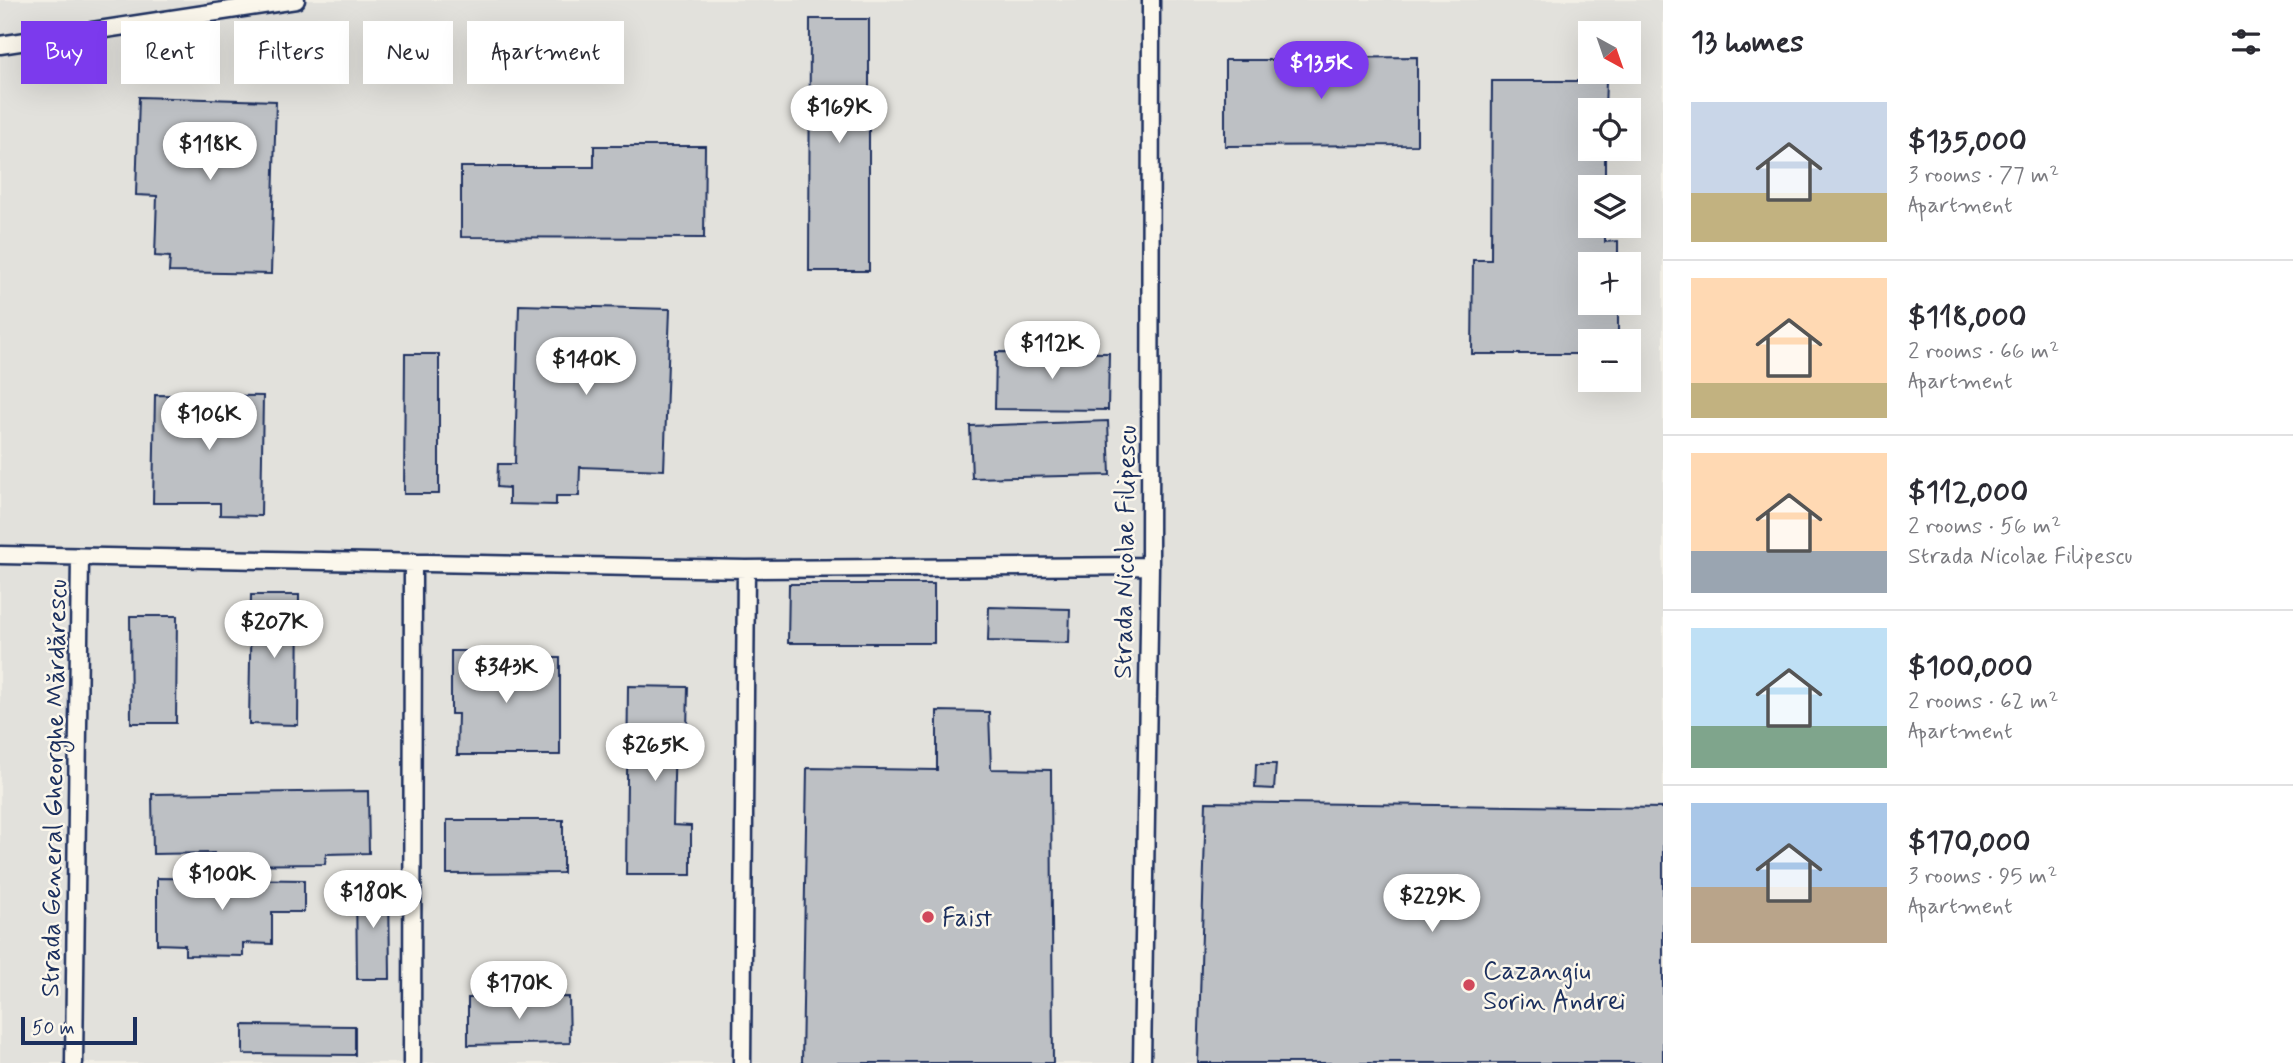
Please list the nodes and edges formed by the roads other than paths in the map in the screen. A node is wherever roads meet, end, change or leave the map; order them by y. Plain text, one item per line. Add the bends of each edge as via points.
1 (296, 0) edge
2 (1151, 0) edge
3 (0, 45) edge
4 (0, 555) edge
5 (80, 556) junction
6 (413, 562) junction
7 (1150, 566) junction
8 (746, 569) junction
9 (74, 1063) edge
10 (412, 1063) edge
11 (742, 1063) edge
12 (1142, 1063) edge

1 - 3 street
2 - 7 street, Strada Nicolae Filipescu
4 - 5 street, Strada General Gheorghe Mărdărescu
5 - 6 street, Strada General Gheorghe Mărdărescu
5 - 9 street, Strada General Gheorghe Mărdărescu
6 - 8 street, Strada General Gheorghe Mărdărescu
6 - 10 street
7 - 8 street, Strada General Gheorghe Mărdărescu
7 - 12 street, Strada Nicolae Filipescu
8 - 11 street

